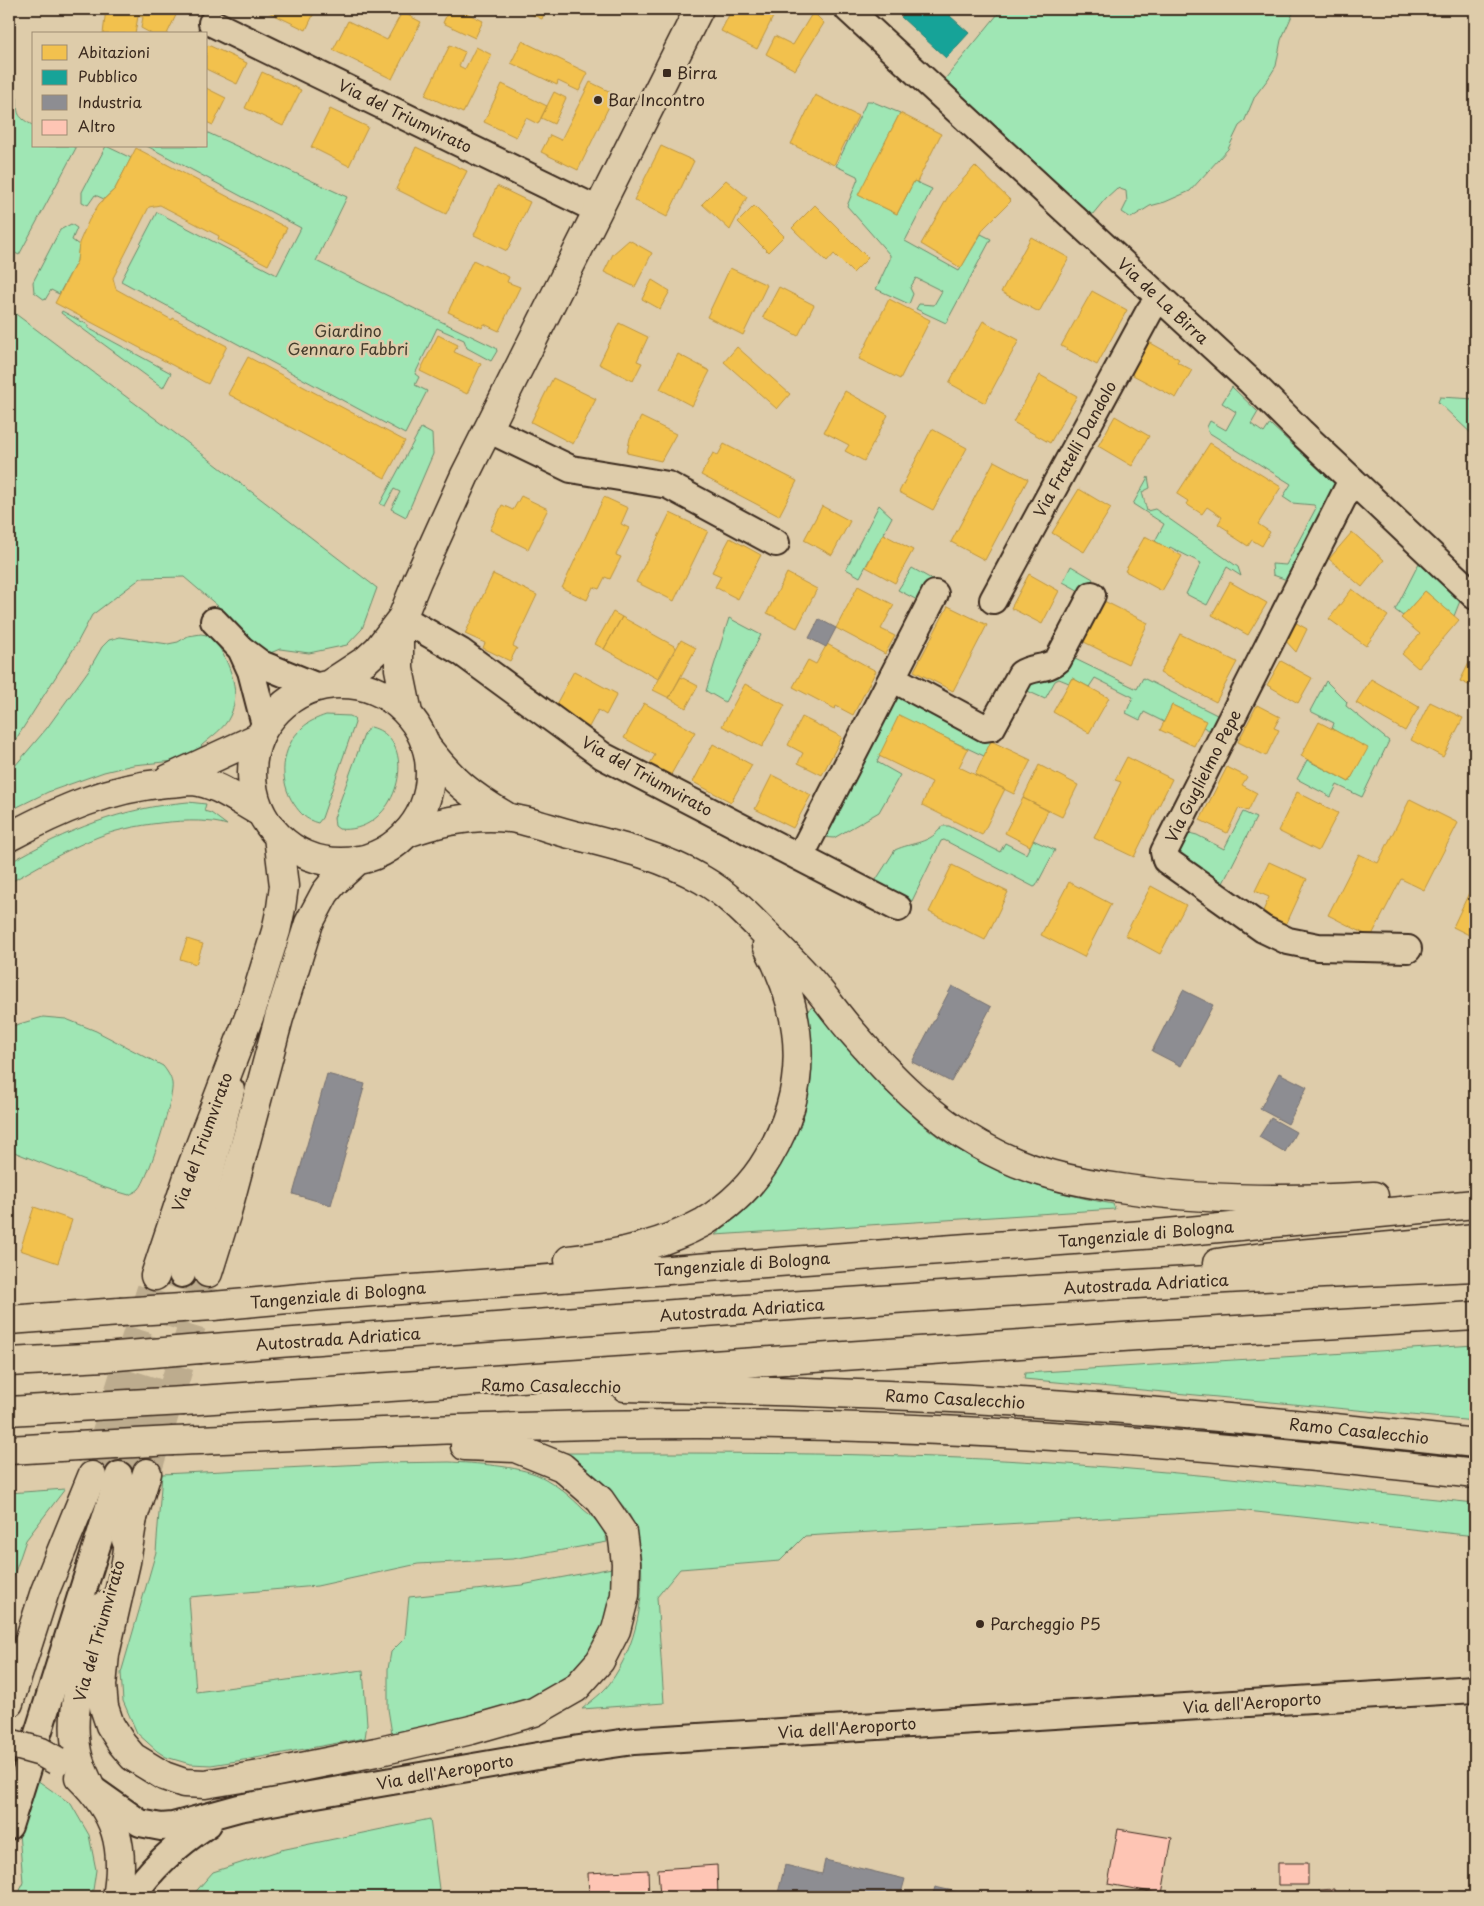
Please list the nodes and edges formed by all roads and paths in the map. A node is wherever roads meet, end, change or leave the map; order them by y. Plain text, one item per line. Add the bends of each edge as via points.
1 (699, 9) edge
2 (848, 9) edge
3 (212, 23) dead end
4 (598, 210) junction
5 (1159, 298) junction
6 (488, 430) junction
7 (1352, 480) junction
8 (776, 543) dead end
9 (936, 594) dead end
10 (1092, 595) dead end
11 (1475, 596) edge
12 (993, 600) dead end
13 (402, 618) junction
14 (214, 621) dead end
15 (241, 649) junction
16 (892, 678) junction
17 (323, 686) junction
18 (408, 713) junction
19 (262, 731) junction
20 (426, 746) junction
21 (158, 784) junction
22 (258, 811) junction
23 (510, 818) junction
24 (407, 833) junction
25 (278, 836) junction
26 (9, 837) edge
27 (800, 858) junction
28 (358, 860) junction
29 (898, 908) dead end
30 (745, 912) junction
31 (1408, 949) dead end
32 (252, 1009) junction
33 (279, 1018) junction
34 (1475, 1189) edge
35 (1475, 1204) edge
36 (195, 1233) junction
37 (1475, 1238) edge
38 (1475, 1267) edge
39 (195, 1273) joint
40 (155, 1276) tunnel mouth
41 (1010, 1292) junction
42 (332, 1294) junction
43 (9, 1310) edge
44 (93, 1315) junction
45 (1475, 1316) edge
46 (9, 1320) edge
47 (9, 1362) edge
48 (434, 1384) junction
49 (9, 1410) edge
50 (238, 1438) junction
51 (1475, 1443) edge
52 (9, 1450) edge
53 (146, 1474) tunnel mouth
54 (1475, 1474) edge
55 (119, 1475) tunnel mouth
56 (92, 1476) tunnel mouth
57 (133, 1517) junction
58 (1475, 1689) edge
59 (9, 1703) edge
60 (9, 1743) edge
61 (91, 1789) junction
62 (225, 1812) junction
63 (9, 1826) edge
64 (117, 1897) edge
65 (132, 1897) edge

1 - 4 main road
2 - 5 street, Via de La Birra
3 - 4 street, Via del Triumvirato
4 - 6 main road
5 - 7 street, Via de La Birra
5 - 12 street, Via Fratelli Dandolo
6 - 8 street via 571,469 668,485
6 - 13 main road via 432,546
7 - 11 street, Via de La Birra
7 - 31 street, Via Guglielmo Pepe via 1164,852 1166,860 1263,929 1288,941 1318,947
9 - 16 street
10 - 16 street via 1058,660 1053,665 1021,674 992,726 985,728
13 - 17 main road via 378,650
13 - 18 main road via 398,656
13 - 27 street, Via del Triumvirato via 461,652 603,756
14 - 15 street
15 - 17 street via 261,664
15 - 19 street via 250,671
16 - 27 street
17 - 18 main road via 343,683 372,689
17 - 19 main road via 290,701
18 - 20 main road
19 - 21 main road
19 - 22 main road via 251,767
20 - 23 main road via 467,792
20 - 24 main road via 430,767 428,791 421,811
21 - 22 main road via 193,781 216,787
21 - 26 main road via 116,791 76,804
22 - 25 main road
23 - 24 main road via 456,819
23 - 30 main road via 665,862 704,881
24 - 28 main road via 387,848
25 - 28 main road via 294,849 319,859 332,862
25 - 32 main road, Via del Triumvirato via 283,899
27 - 29 street, Via del Triumvirato
28 - 33 main road, Via del Triumvirato via 333,883 314,911
30 - 34 main road via 805,974 853,1034 924,1107 980,1146 1050,1176 1154,1193 1263,1200
30 - 42 main road via 764,940 785,984 798,1056 797,1080 786,1122 761,1170 745,1189 705,1221 653,1244 585,1258
32 - 36 street, Via del Triumvirato
32 - 40 main road, Via del Triumvirato via 189,1174
33 - 36 street, Via del Triumvirato
33 - 39 main road, Via del Triumvirato via 230,1204
35 - 42 main road, Tangenziale di Bologna via 1156,1234
36 - 39 street, Via del Triumvirato
37 - 41 main road via 1264,1257
38 - 41 main road, Autostrada Adriatica
41 - 47 main road, Autostrada Adriatica, bridge
42 - 44 main road, Tangenziale di Bologna, bridge
43 - 44 main road
44 - 46 main road, Tangenziale di Bologna
45 - 48 main road
48 - 49 main road, bridge
48 - 51 main road, Ramo Casalecchio via 641,1387 988,1400 1201,1416
50 - 52 main road, bridge
50 - 54 main road via 697,1424 886,1428 1045,1434 1202,1446
50 - 57 main road via 515,1448 562,1467 600,1500 622,1532 626,1563 624,1595 616,1630 600,1661 576,1688 534,1712 471,1730 290,1770 206,1784 184,1783 164,1776 133,1757 110,1725 104,1707 105,1654
53 - 57 main road, Via del Triumvirato
55 - 63 street, Via del Triumvirato
56 - 59 main road via 44,1591
57 - 61 main road, Via del Triumvirato via 77,1697 74,1727 79,1760
58 - 62 street, Via dell'Aeroporto via 634,1741
60 - 61 main road, Via del Triumvirato, bridge via 41,1752 77,1775
61 - 62 street, Via dell'Aeroporto via 140,1823 161,1827
61 - 64 main road, Via del Triumvirato via 116,1831 121,1873
62 - 65 street, Via dell'Aeroporto via 180,1843

